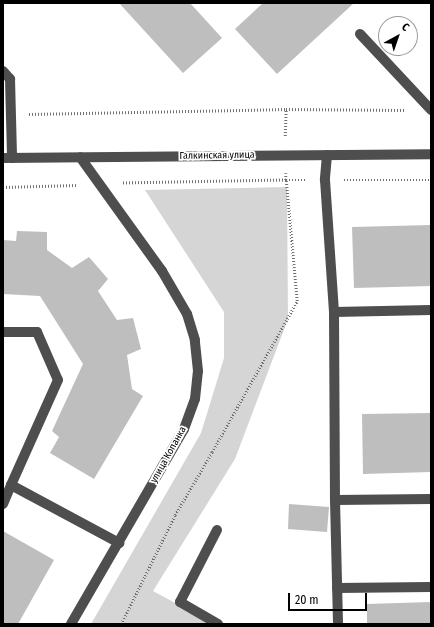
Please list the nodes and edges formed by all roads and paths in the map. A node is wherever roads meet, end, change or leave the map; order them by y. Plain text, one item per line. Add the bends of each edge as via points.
1 (360, 34) dead end
2 (3, 71) edge
3 (408, 110) dead end
4 (431, 110) edge
5 (11, 114) junction
6 (431, 154) edge
7 (327, 155) junction
8 (80, 157) junction
9 (7, 158) edge
10 (100, 185) junction
11 (3, 187) edge
12 (431, 310) edge
13 (334, 312) junction
14 (3, 332) edge
15 (11, 485) junction
16 (431, 499) edge
17 (335, 500) junction
18 (3, 504) edge
19 (217, 530) dead end
20 (119, 543) junction
21 (431, 587) edge
22 (337, 588) junction
23 (71, 624) edge
24 (121, 624) edge
25 (218, 624) edge
26 (338, 624) edge

1 - 4 street
2 - 5 street via 10,79
3 - 5 path via 286,109
5 - 9 street
6 - 7 street, Галкинская улица
7 - 8 street, Галкинская улица
7 - 13 street via 325,180
8 - 9 street, Галкинская улица
8 - 10 street, улица Копанка
10 - 11 path
10 - 20 street, улица Копанка via 162,271 187,314 195,340 198,371 195,399 184,429
10 - 24 path via 286,180 297,301 175,515
12 - 13 street
13 - 17 street
14 - 15 street via 37,332 58,380
15 - 18 street
15 - 20 street
16 - 17 street
17 - 22 street
19 - 25 street via 180,602
20 - 23 street, улица Копанка
21 - 22 street
22 - 26 street

